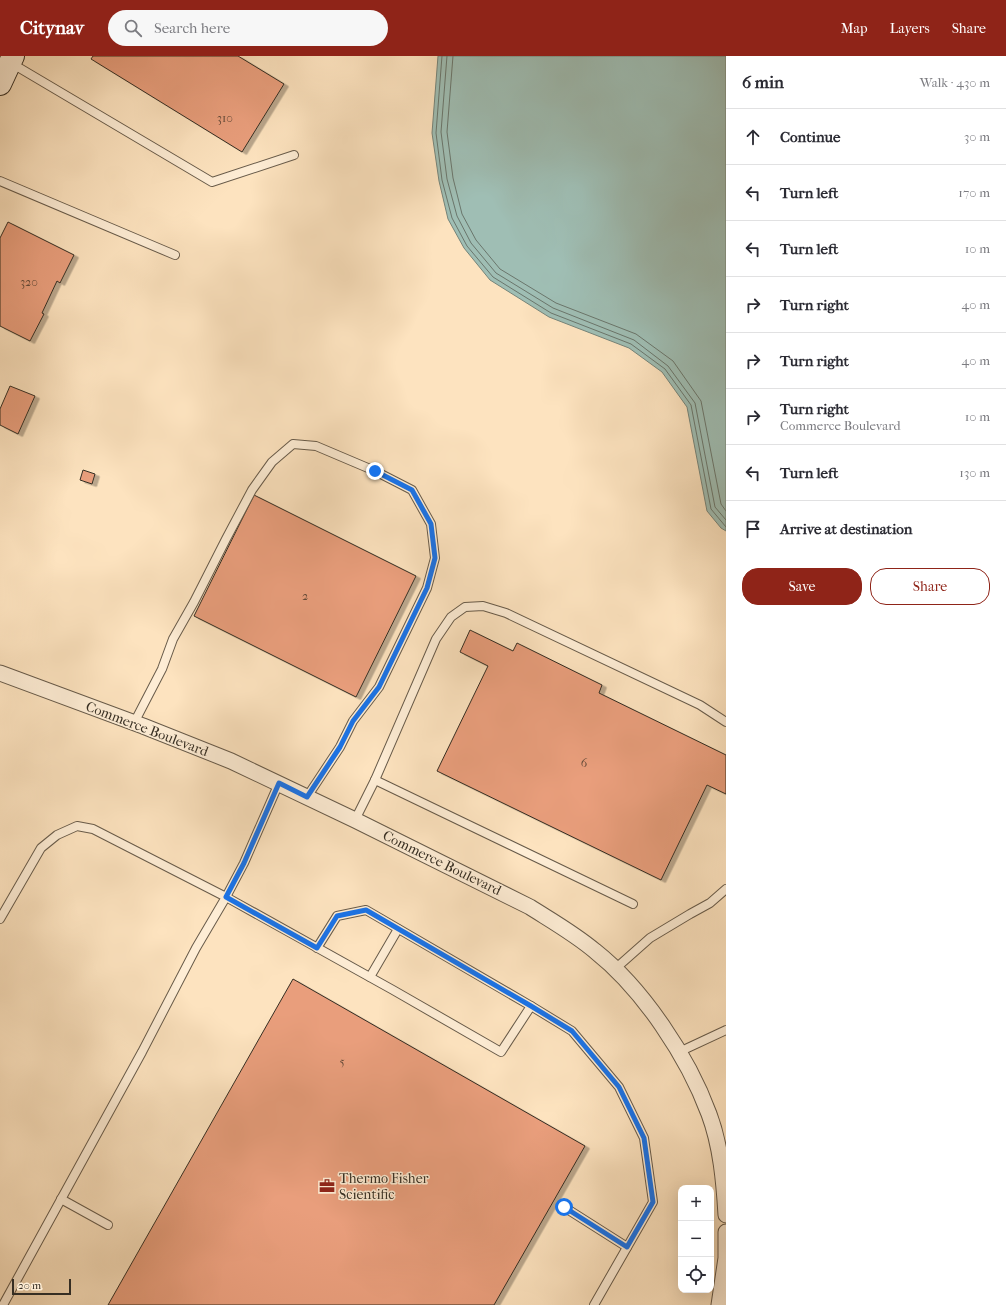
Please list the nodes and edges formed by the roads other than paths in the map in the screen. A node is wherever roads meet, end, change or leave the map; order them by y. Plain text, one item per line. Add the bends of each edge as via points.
1 (12, 59) edge
2 (0, 84) edge
3 (294, 155) dead end
4 (0, 181) edge
5 (175, 255) dead end
6 (0, 673) edge
7 (726, 722) edge
8 (134, 723) junction
9 (375, 780) junction
10 (279, 783) junction
11 (307, 797) junction
12 (355, 820) junction
13 (726, 889) edge
14 (226, 897) junction
15 (633, 904) dead end
16 (0, 919) edge
17 (398, 929) junction
18 (317, 948) junction
19 (615, 969) junction
20 (370, 977) junction
21 (531, 1006) junction
22 (726, 1030) edge
23 (679, 1052) junction
24 (61, 1199) junction
25 (564, 1207) dead end
26 (726, 1216) edge
27 (108, 1225) dead end
28 (726, 1232) edge
29 (627, 1247) junction
30 (722, 1298) edge
31 (3, 1305) edge
32 (594, 1305) edge

1 - 2 main road
1 - 3 lane via 212,182
4 - 5 lane
6 - 8 street, Commerce Boulevard
7 - 9 lane via 700,705 506,612 484,606 465,607 451,616 436,639
8 - 10 street, Commerce Boulevard
8 - 11 lane via 162,669 173,639 249,496 272,462 293,444 316,446 368,468 412,490 431,524 435,558 427,588 379,687 353,721 340,747
9 - 12 lane
9 - 15 lane
10 - 11 street, Commerce Boulevard
10 - 14 lane
11 - 12 street, Commerce Boulevard
12 - 19 street, Commerce Boulevard via 530,907 565,928
13 - 19 lane via 710,903 650,938
14 - 16 lane via 93,829 77,826 57,835 41,848
14 - 18 lane
14 - 24 lane
17 - 18 lane via 366,910 337,916
17 - 20 lane
17 - 21 lane
18 - 20 lane
19 - 23 street, Commerce Boulevard via 638,994
20 - 21 lane via 501,1052
21 - 29 lane via 572,1031 619,1087 644,1138 653,1202
22 - 23 lane
23 - 26 street, Commerce Boulevard via 709,1115 718,1147
24 - 27 lane
24 - 31 lane
25 - 29 lane
28 - 30 street
29 - 32 lane

